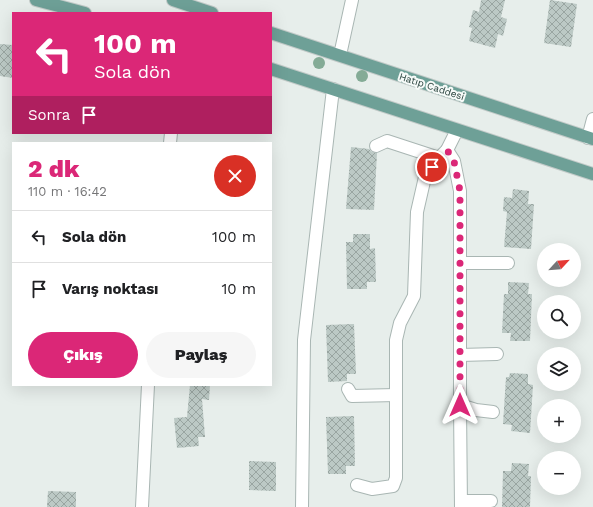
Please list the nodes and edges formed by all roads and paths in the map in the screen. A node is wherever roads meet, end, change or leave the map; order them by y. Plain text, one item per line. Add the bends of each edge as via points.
1 (36, 0) edge
2 (352, 0) edge
3 (182, 4) edge
4 (81, 12) edge
5 (209, 12) edge
6 (272, 32) edge
7 (340, 56) junction
8 (272, 69) edge
9 (333, 89) junction
10 (593, 119) edge
11 (458, 130) junction
12 (590, 138) edge
13 (376, 146) dead end
14 (443, 154) junction
15 (593, 174) edge
16 (460, 263) junction
17 (508, 263) dead end
18 (497, 354) dead end
19 (460, 355) junction
20 (148, 386) edge
21 (348, 389) dead end
22 (396, 395) junction
23 (460, 405) junction
24 (493, 412) dead end
25 (357, 485) dead end
26 (491, 501) dead end
27 (461, 504) edge
28 (142, 507) edge
29 (302, 507) edge

1 - 4 main road
2 - 7 street
3 - 5 main road
6 - 7 main road, Hatıp Caddesi
7 - 12 main road, Hatıp Caddesi
8 - 9 main road
9 - 11 main road
9 - 29 street via 304,340
10 - 12 street
11 - 14 street
11 - 15 main road
13 - 14 street via 387,141
14 - 16 street via 454,161 460,191
14 - 22 street via 425,177 417,212 414,296 400,323 396,340
16 - 17 street
16 - 19 street
18 - 19 street
19 - 23 street
20 - 28 street
21 - 22 street via 352,396
22 - 25 street via 396,478 393,486 372,488
23 - 24 street
23 - 27 street
26 - 27 street

